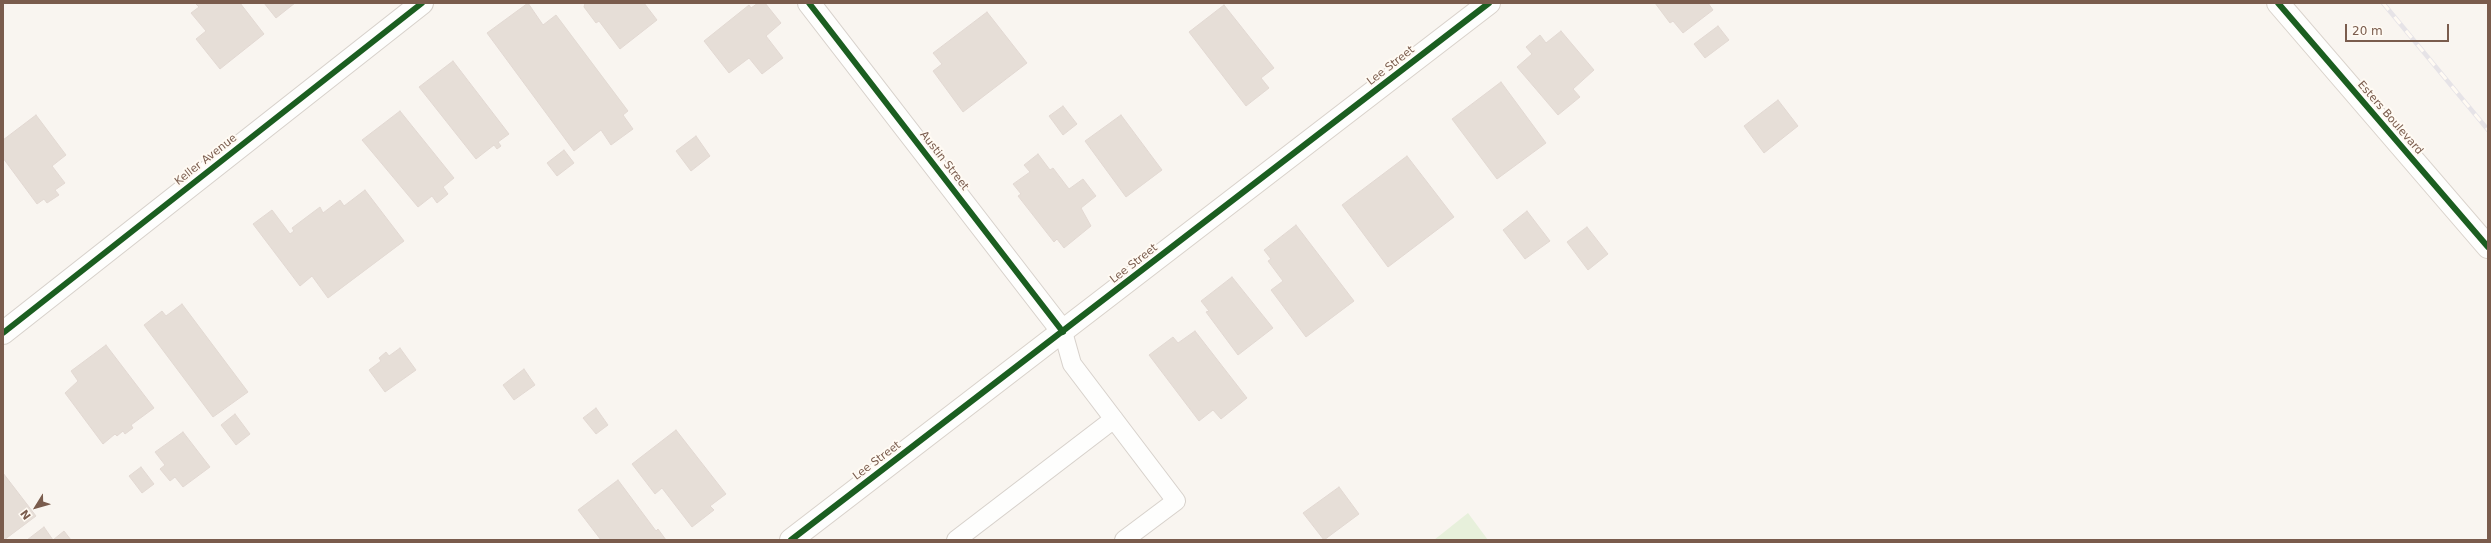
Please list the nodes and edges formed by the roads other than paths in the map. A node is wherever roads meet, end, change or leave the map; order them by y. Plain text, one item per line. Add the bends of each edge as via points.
1 (422, 3) edge
2 (809, 3) edge
3 (1489, 3) edge
4 (2278, 3) edge
5 (2488, 247) edge
6 (1063, 332) junction
7 (3, 333) edge
8 (1114, 419) junction
9 (791, 540) edge
10 (956, 540) edge
11 (1124, 540) edge

1 - 7 street, Keller Avenue
2 - 6 street, Austin Street
3 - 6 street, Lee Street
4 - 5 street, Esters Boulevard
6 - 8 lane via 1072,364
6 - 9 street, Lee Street
8 - 10 lane
8 - 11 lane via 1176,501

